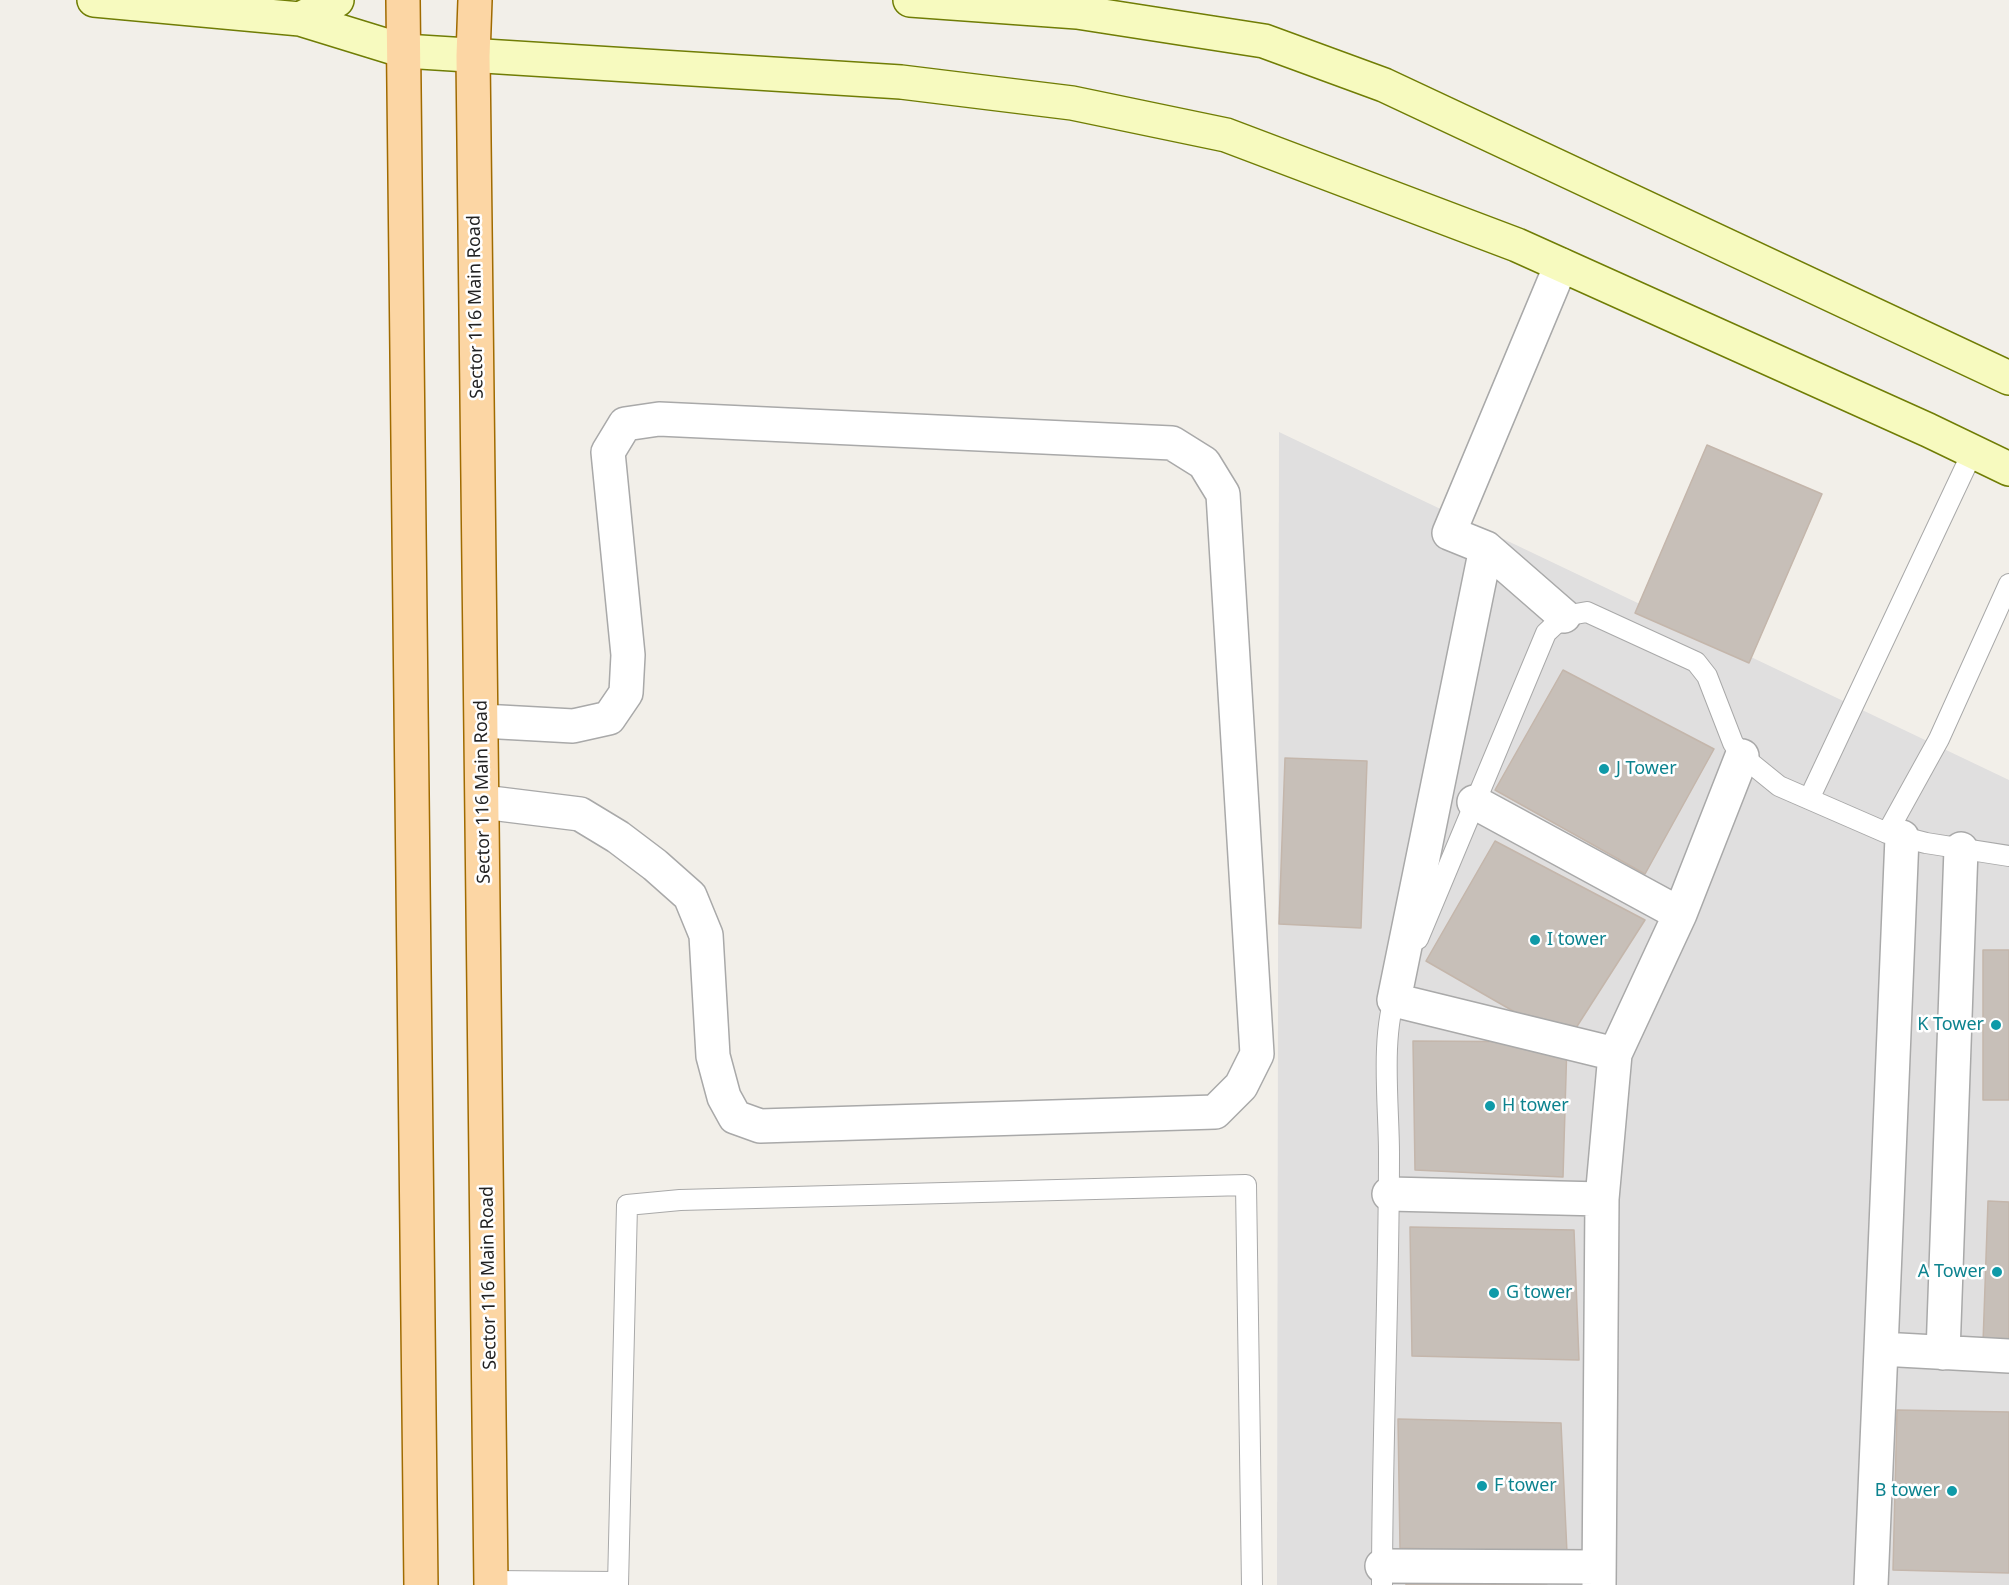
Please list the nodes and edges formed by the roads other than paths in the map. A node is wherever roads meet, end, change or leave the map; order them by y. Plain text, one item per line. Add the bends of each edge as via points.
1 (94, 0) edge
2 (337, 0) edge
3 (403, 0) edge
4 (475, 0) edge
5 (910, 0) edge
6 (300, 19) junction
7 (404, 51) junction
8 (473, 56) junction
9 (1561, 265) junction
10 (2009, 378) edge
11 (1973, 451) junction
12 (2009, 469) edge
13 (1486, 548) junction
14 (2009, 584) edge
15 (1564, 616) junction
16 (482, 721) junction
17 (1742, 756) junction
18 (1809, 800) junction
19 (483, 802) junction
20 (1474, 802) junction
21 (1895, 835) junction
22 (1960, 849) junction
23 (2009, 856) edge
24 (1680, 914) junction
25 (1394, 1000) junction
26 (1615, 1054) junction
27 (1389, 1194) junction
28 (1602, 1199) junction
29 (1881, 1349) junction
30 (1943, 1353) junction
31 (2009, 1356) edge
32 (1382, 1575) edge
33 (1599, 1576) edge
34 (491, 1583) edge
35 (618, 1584) edge
36 (421, 1585) edge
37 (1252, 1585) edge
38 (1870, 1585) edge

1 - 6 street
2 - 6 street
3 - 7 main road
4 - 8 main road, Sector 116 Main Road
5 - 10 street via 1077,12 1264,41 1384,85
6 - 7 street
7 - 8 street
7 - 36 main road
8 - 9 street via 901,82 1072,103 1226,135
8 - 16 main road, Sector 116 Main Road
9 - 11 street
9 - 13 street via 1449,533
11 - 12 street
11 - 18 lane
13 - 15 street
13 - 25 street
14 - 21 lane
15 - 17 lane via 1587,612 1695,662 1707,676 1733,743
15 - 20 lane via 1546,633
16 - 19 main road, Sector 116 Main Road
16 - 19 street via 573,726 609,718 626,693 628,655 608,452 625,424 659,419 1172,443 1204,463 1223,494 1257,1054 1241,1086 1215,1112 760,1126 735,1117 724,1097 713,1056 706,935 690,896 618,837 580,814
17 - 18 lane via 1779,786
17 - 24 street
18 - 21 lane
19 - 34 main road, Sector 116 Main Road
20 - 24 street
20 - 25 lane
21 - 22 lane
21 - 29 street
22 - 23 lane
22 - 30 street
24 - 26 street
25 - 26 street
25 - 27 lane via 1388,1034
26 - 28 street
27 - 28 street
27 - 32 lane
28 - 33 street
29 - 30 street
29 - 38 street
30 - 31 street
32 - 33 street
34 - 35 lane
35 - 37 lane via 627,1205 680,1200 1246,1185

